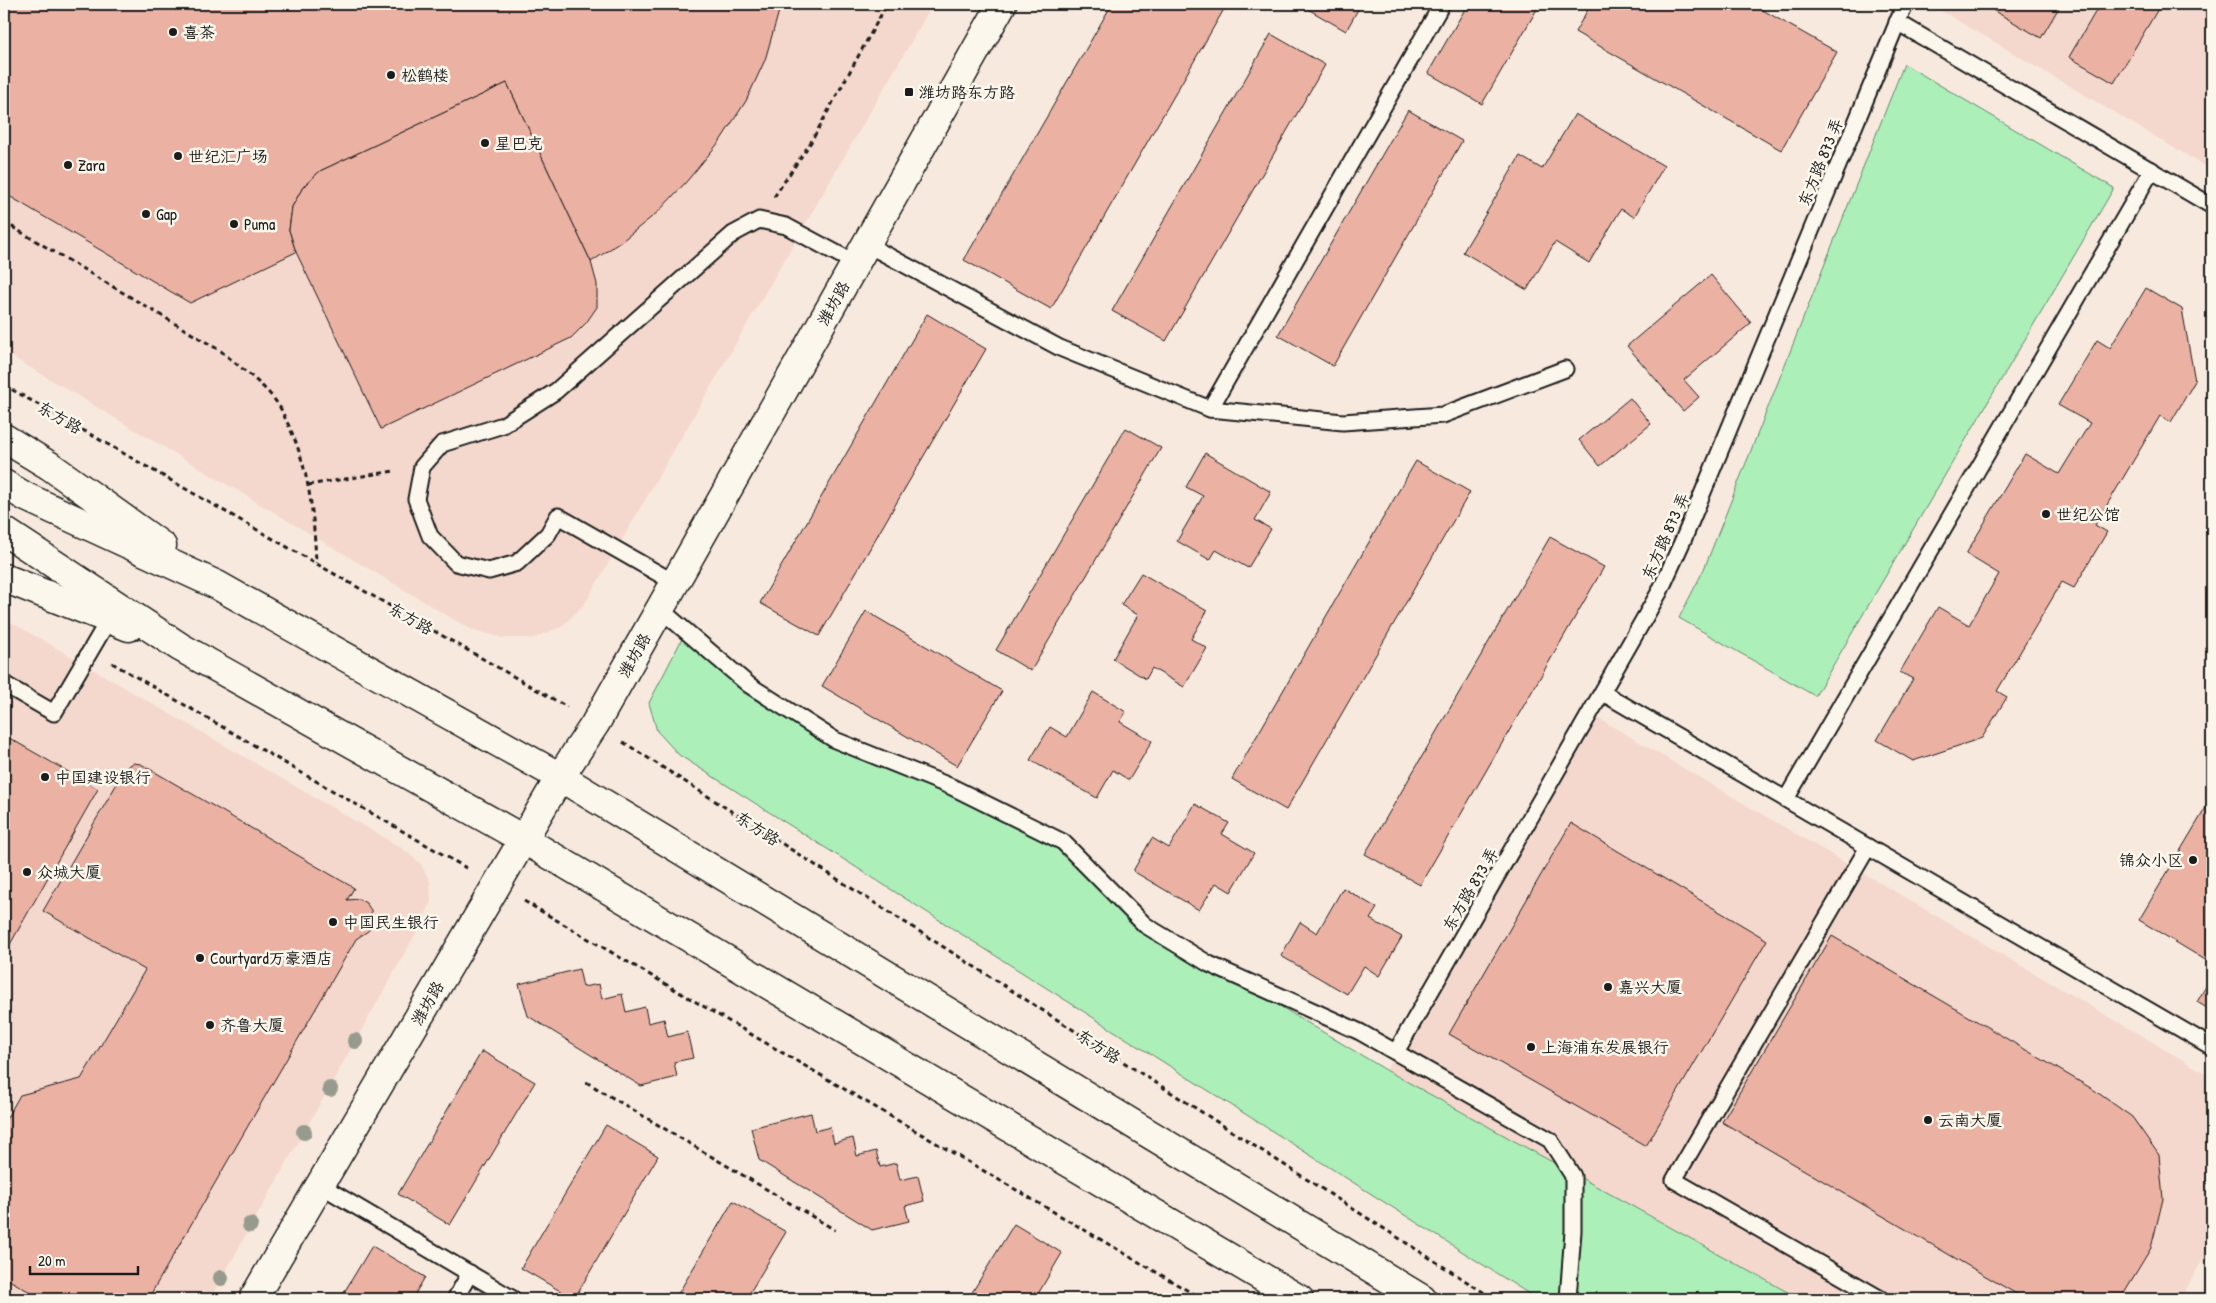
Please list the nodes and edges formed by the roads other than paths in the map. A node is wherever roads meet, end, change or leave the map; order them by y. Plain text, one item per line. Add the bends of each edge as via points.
1 (1002, 4) edge
2 (1442, 4) edge
3 (1905, 4) edge
4 (1897, 22) junction
5 (2152, 170) junction
6 (2212, 206) edge
7 (861, 254) junction
8 (1565, 369) dead end
9 (1210, 409) junction
10 (4, 438) edge
11 (4, 484) edge
12 (4, 531) edge
13 (4, 578) edge
14 (674, 583) junction
15 (217, 585) junction
16 (660, 608) junction
17 (109, 619) junction
18 (180, 647) junction
19 (4, 684) edge
20 (1603, 693) junction
21 (560, 777) junction
22 (1786, 799) junction
23 (523, 839) junction
24 (1868, 847) junction
25 (2212, 1047) edge
26 (1396, 1052) junction
27 (320, 1185) junction
28 (470, 1273) junction
29 (253, 1299) edge
30 (454, 1299) edge
31 (513, 1299) edge
32 (1299, 1299) edge
33 (1422, 1299) edge
34 (1568, 1299) edge
35 (1881, 1299) edge

1 - 7 main road, 潍坊路
2 - 9 lane
3 - 4 lane, 东方路 873 弄
4 - 5 lane
4 - 20 lane, 东方路 873 弄 via 1684,538 1660,591
5 - 6 lane
5 - 22 lane
7 - 9 lane via 1060,348
7 - 14 main road, 潍坊路
7 - 14 lane via 786,226 759,220 733,234 556,391 503,424 442,444 422,467 416,499 430,536 456,563 489,571 517,563 548,534 558,516
8 - 9 lane via 1443,415 1343,422
10 - 15 main road via 50,466
11 - 15 main road
12 - 18 main road
13 - 17 main road
14 - 16 main road, 潍坊路
15 - 21 main road
16 - 21 main road, 潍坊路 via 595,724
16 - 26 lane via 749,686 835,740 952,787 1063,842 1145,925 1209,964 1360,1032
17 - 18 main road
17 - 19 lane via 54,713
18 - 23 main road
20 - 22 lane
20 - 26 lane, 东方路 873 弄
21 - 23 main road, 潍坊路
21 - 33 main road
22 - 24 lane
23 - 27 main road, 潍坊路
23 - 32 main road
24 - 25 lane
24 - 35 lane via 1674,1180
26 - 34 lane via 1550,1140 1573,1176
27 - 28 lane
27 - 29 main road, 潍坊路
28 - 30 lane
28 - 31 lane

